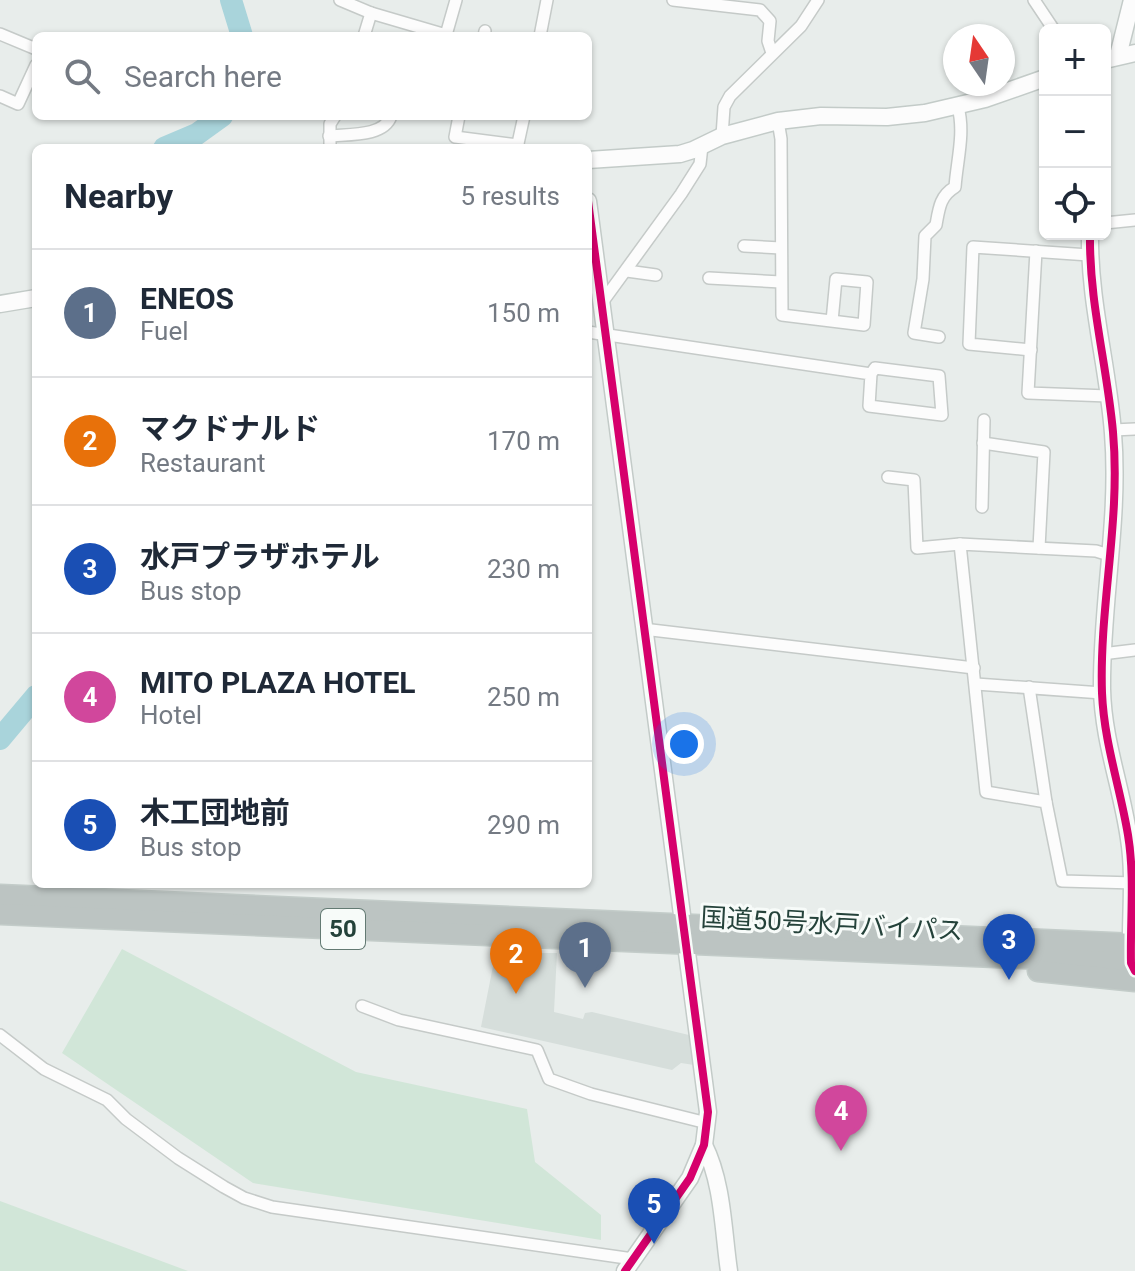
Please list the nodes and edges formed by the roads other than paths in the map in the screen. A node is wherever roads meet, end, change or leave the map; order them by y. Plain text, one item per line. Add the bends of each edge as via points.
1 (340, 0) edge
2 (456, 0) edge
3 (547, 0) edge
4 (673, 0) edge
5 (818, 0) edge
6 (1034, 0) edge
7 (1132, 0) edge
8 (371, 13) junction
9 (1050, 24) edge
10 (365, 32) edge
11 (436, 32) edge
12 (447, 32) edge
13 (541, 32) edge
14 (0, 34) edge
15 (32, 47) edge
16 (772, 53) junction
17 (1119, 56) edge
18 (32, 74) edge
19 (1039, 80) edge
20 (0, 96) edge
21 (958, 107) junction
22 (332, 120) edge
23 (390, 120) edge
24 (458, 120) edge
25 (523, 120) edge
26 (778, 121) junction
27 (722, 136) junction
28 (329, 142) edge
29 (504, 144) edge
30 (518, 144) edge
31 (702, 146) junction
32 (592, 160) edge
33 (1135, 220) edge
34 (1111, 222) edge
35 (592, 233) edge
36 (1090, 240) edge
37 (744, 246) dead end
38 (781, 248) junction
39 (1036, 251) junction
40 (1089, 255) junction
41 (627, 271) junction
42 (656, 275) dead end
43 (709, 278) dead end
44 (781, 282) junction
45 (32, 299) edge
46 (0, 304) edge
47 (601, 304) junction
48 (832, 321) junction
49 (596, 333) edge
50 (939, 337) dead end
51 (1031, 350) junction
52 (871, 374) junction
53 (1108, 396) junction
54 (984, 420) dead end
55 (1135, 429) edge
56 (1113, 430) junction
57 (983, 443) junction
58 (888, 477) dead end
59 (982, 507) dead end
60 (960, 544) junction
61 (1039, 548) junction
62 (1112, 556) junction
63 (643, 629) junction
64 (1135, 650) edge
65 (1102, 654) junction
66 (974, 668) junction
67 (976, 684) junction
68 (1029, 687) junction
69 (1102, 693) junction
70 (1046, 802) junction
71 (1134, 883) edge
72 (0, 895) edge
73 (0, 914) edge
74 (686, 934) junction
75 (1134, 958) edge
76 (362, 1006) dead end
77 (0, 1035) edge
78 (707, 1123) junction
79 (704, 1145) junction
80 (629, 1265) edge
81 (729, 1271) edge

1 - 8 street
2 - 12 street
3 - 13 street
4 - 16 street via 760,10 770,21
5 - 16 street via 801,26
6 - 9 street
7 - 17 street
8 - 10 street
8 - 11 street
14 - 15 street
16 - 27 street via 730,96
18 - 20 street via 18,104
19 - 21 street
21 - 26 street via 911,115
21 - 50 street via 961,143 955,187 944,193 936,225 925,236 914,333
22 - 28 street
23 - 28 street via 381,130
24 - 29 street via 455,137
25 - 30 street
26 - 27 street
26 - 38 street
27 - 31 street
31 - 32 street via 665,156
31 - 41 street via 700,164
33 - 34 street
35 - 47 street
36 - 40 street
37 - 38 street
38 - 44 street
39 - 40 street
39 - 51 street
39 - 51 street via 973,247 969,344
40 - 53 street
41 - 42 street
41 - 47 street
43 - 44 street
44 - 48 street via 782,315
45 - 46 street
47 - 49 street
48 - 48 street via 864,325 867,282 836,279
49 - 52 street
49 - 63 street
51 - 53 street via 1028,393
52 - 52 street via 869,406 942,415 939,376 875,368
53 - 56 street
54 - 57 street
55 - 56 street
56 - 62 street
57 - 59 street
57 - 61 street via 1044,452
58 - 60 street via 914,480 917,548
60 - 61 street
60 - 66 street
61 - 62 street
62 - 65 street
63 - 66 street
63 - 74 street
64 - 65 street
65 - 69 street
66 - 67 street
67 - 68 street
67 - 70 street via 986,792
68 - 69 street
68 - 70 street
69 - 71 street
70 - 71 street via 1062,881
71 - 75 street
72 - 74 highway, 国道50号水戸バイパス / 50
73 - 74 highway, 国道50号水戸バイパス / 50
74 - 75 highway, 国道50号水戸バイパス / 50
74 - 75 highway, 国道50号水戸バイパス / 50 via 959,956 1013,969
74 - 78 street
76 - 78 street via 399,1020 537,1050 549,1079
77 - 80 street via 44,1069 107,1100 178,1158 244,1198 288,1210
78 - 79 street
79 - 80 street via 690,1178
79 - 81 street via 717,1183

